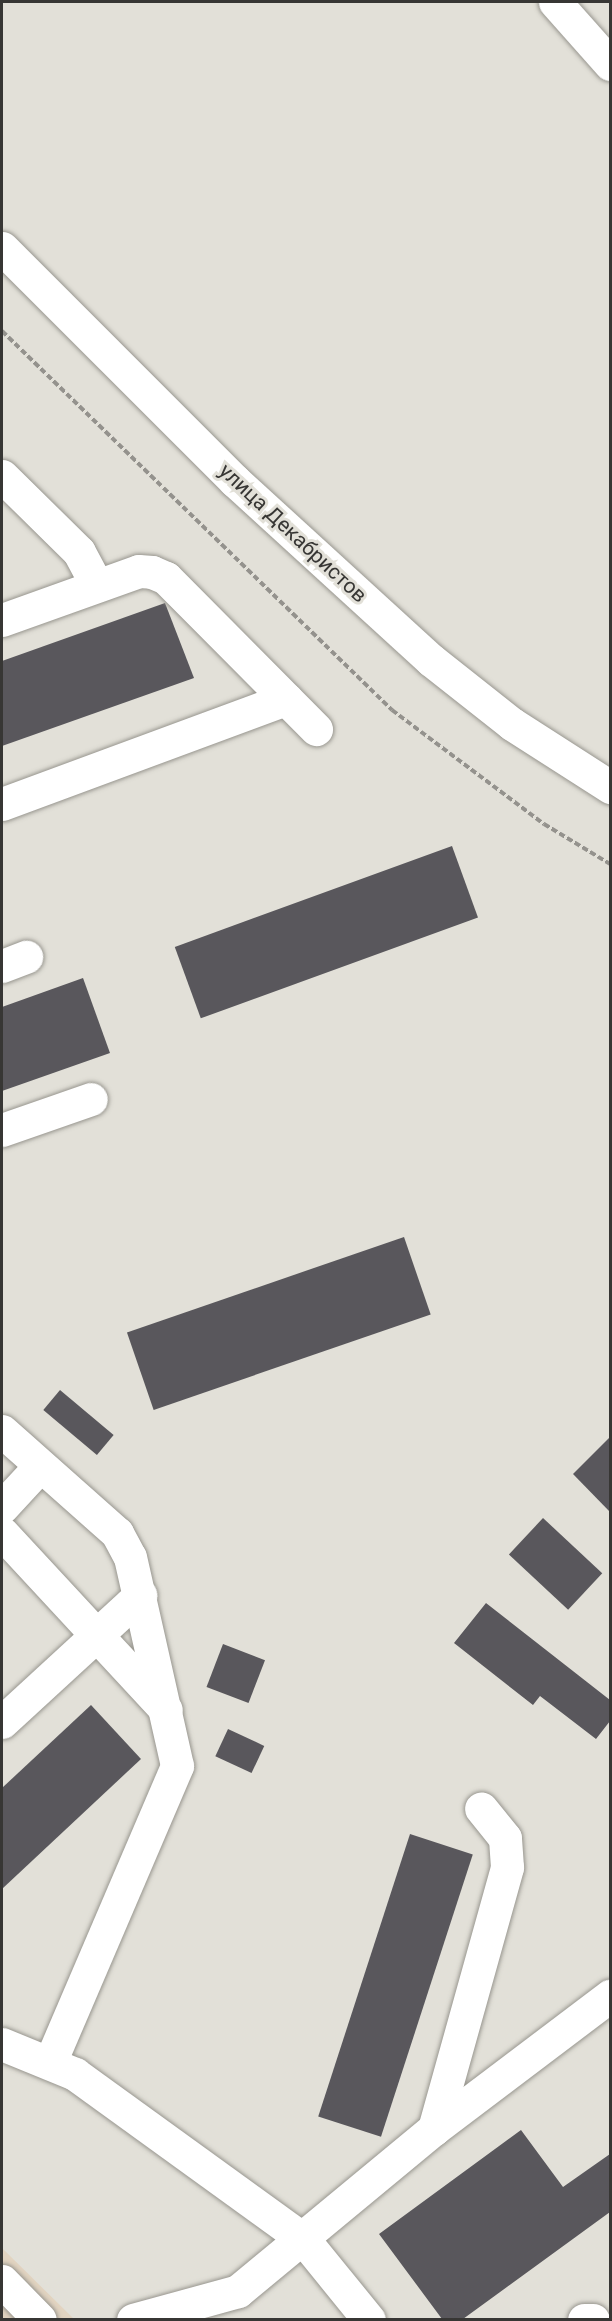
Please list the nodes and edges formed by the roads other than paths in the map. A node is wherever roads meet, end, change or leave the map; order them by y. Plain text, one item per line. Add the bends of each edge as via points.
1 (555, 2) edge
2 (610, 64) edge
3 (2, 248) edge
4 (2, 476) edge
5 (97, 586) junction
6 (2, 620) edge
7 (286, 699) junction
8 (316, 729) dead end
9 (610, 787) edge
10 (2, 804) edge
11 (91, 1099) dead end
12 (2, 1130) edge
13 (2, 1431) edge
14 (39, 1467) junction
15 (2, 1507) edge
16 (2, 1533) edge
17 (140, 1595) junction
18 (96, 1635) junction
19 (168, 1712) junction
20 (2, 1722) edge
21 (481, 1808) dead end
22 (610, 1996) edge
23 (2, 2044) edge
24 (50, 2062) junction
25 (434, 2129) junction
26 (304, 2240) junction
27 (2, 2281) edge
28 (40, 2319) edge
29 (133, 2319) edge
30 (369, 2319) edge
31 (584, 2319) edge
32 (593, 2319) edge

1 - 2 main road
3 - 9 main road, улица Декабристов via 235,481 431,660 512,724
4 - 5 main road via 79,552
5 - 6 main road
5 - 7 main road via 140,571 166,578
7 - 8 main road
7 - 10 main road
11 - 12 main road
13 - 14 main road
14 - 15 main road
14 - 17 main road via 117,1533
16 - 18 main road
17 - 18 main road
17 - 19 main road
18 - 19 main road
18 - 20 main road
19 - 24 main road via 177,1766
21 - 25 main road via 505,1838 507,1867
22 - 25 main road
23 - 24 main road
24 - 26 main road
25 - 26 main road
26 - 29 main road via 238,2290
26 - 30 main road
27 - 28 main road
31 - 32 main road

